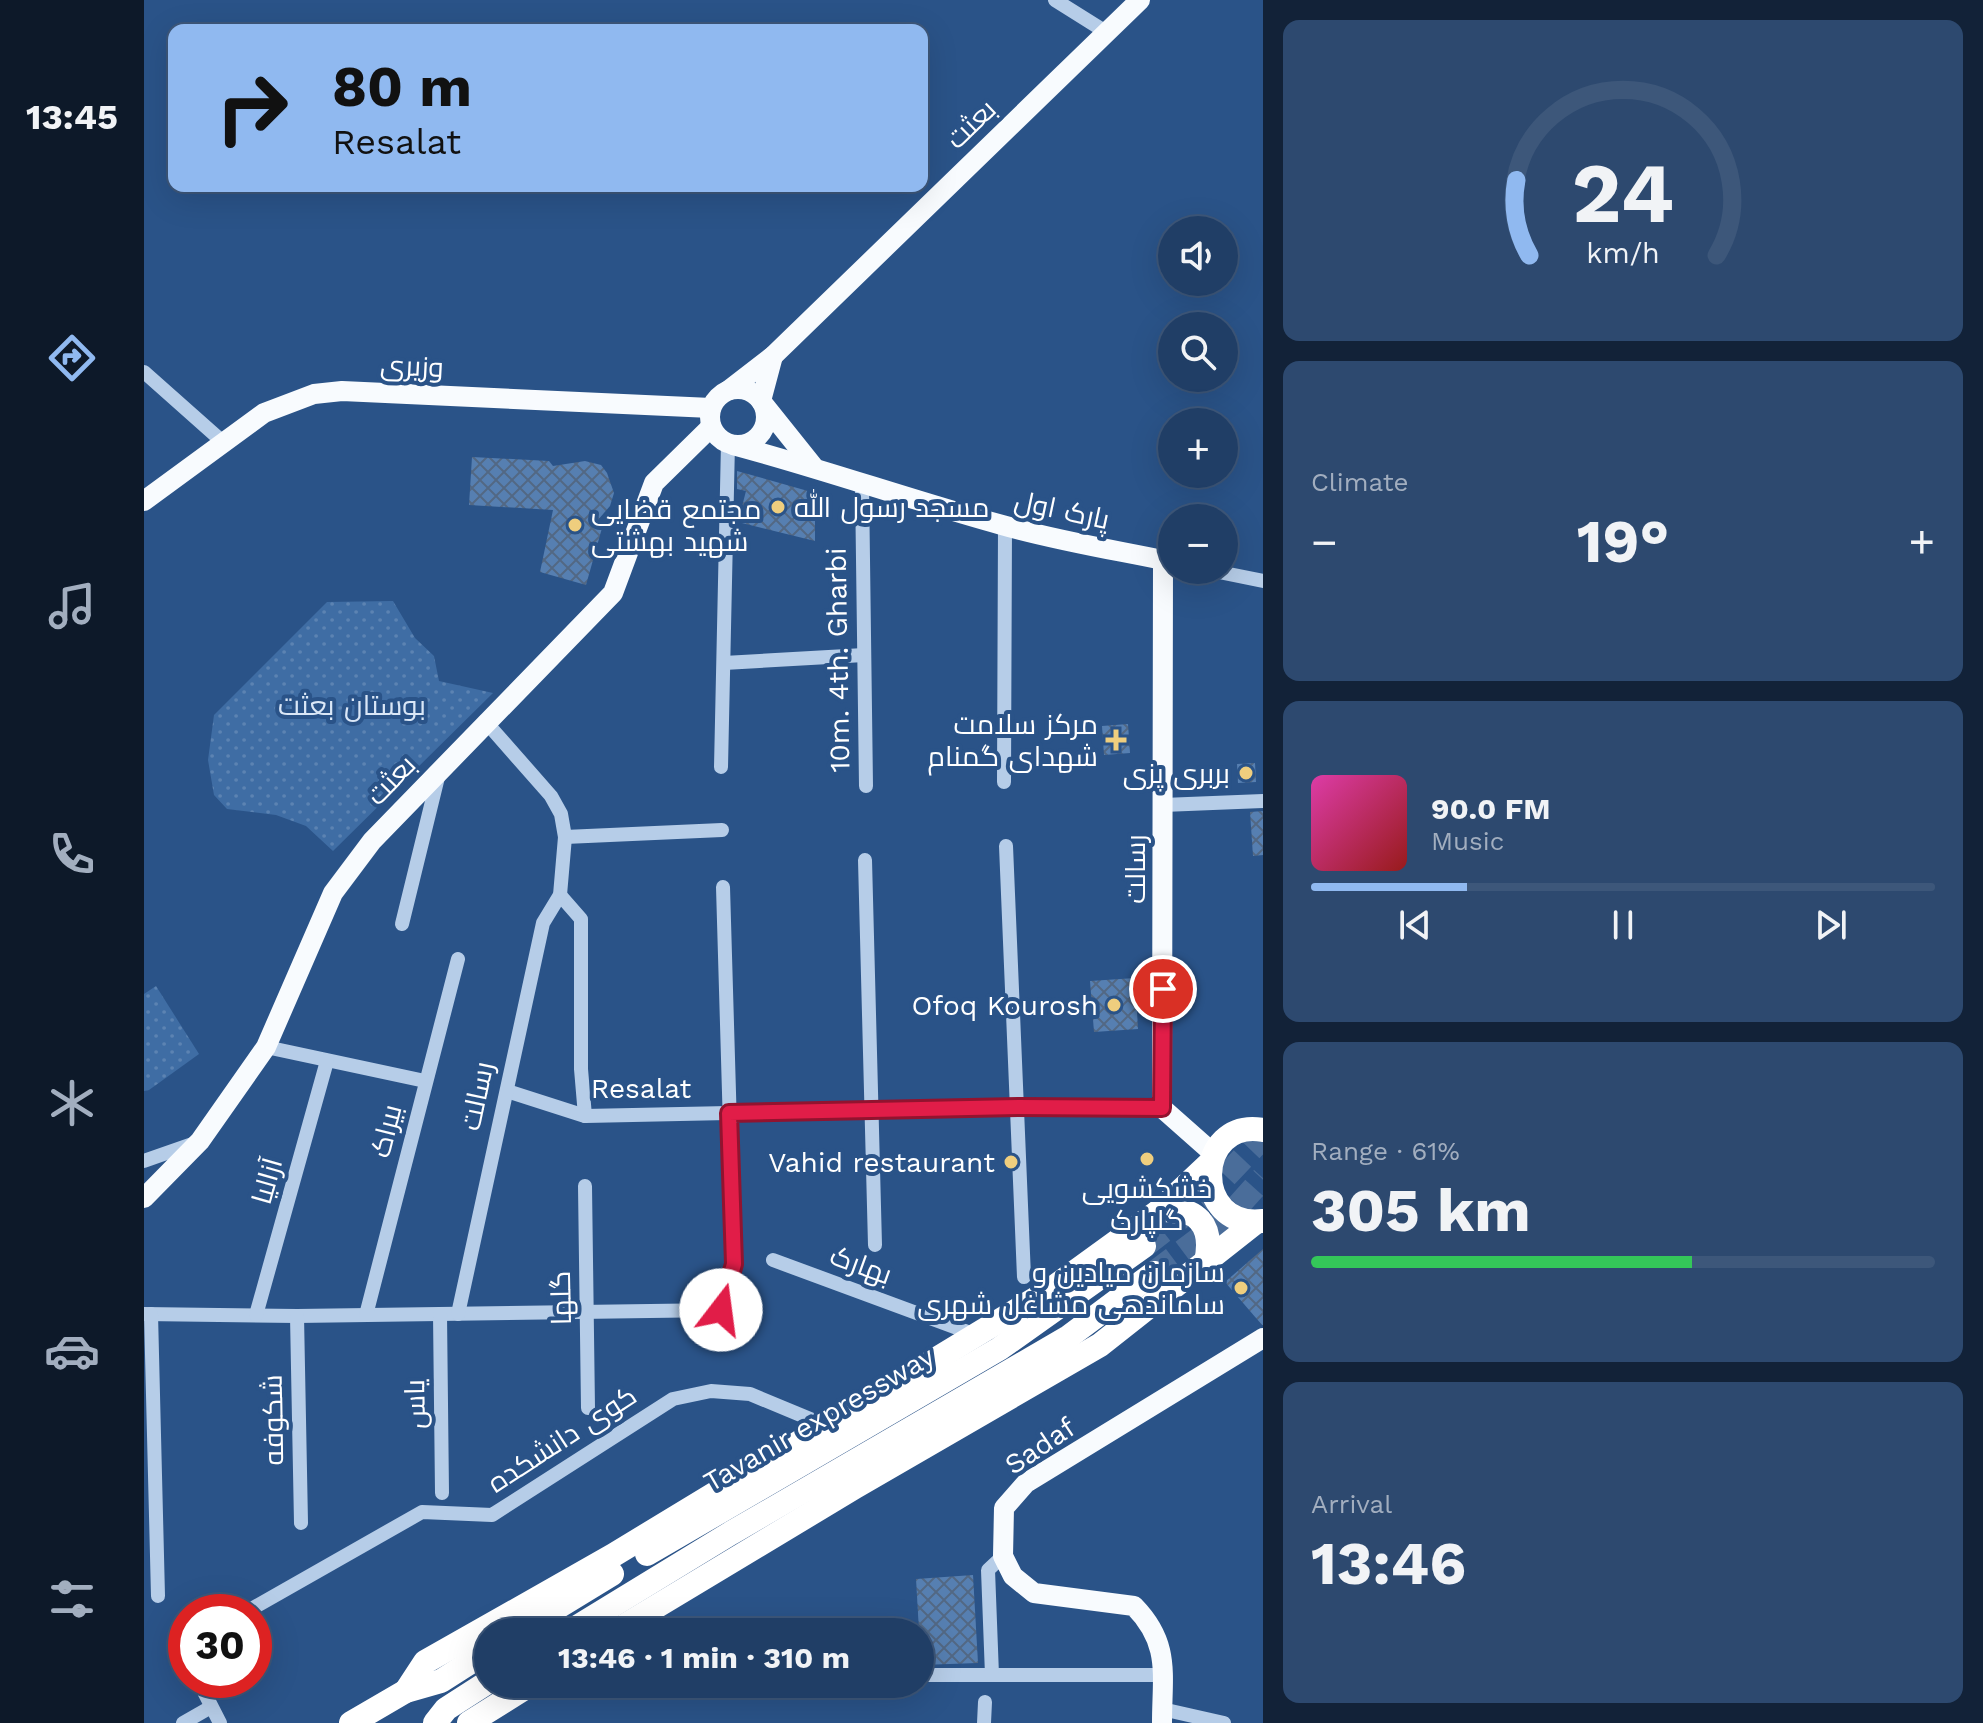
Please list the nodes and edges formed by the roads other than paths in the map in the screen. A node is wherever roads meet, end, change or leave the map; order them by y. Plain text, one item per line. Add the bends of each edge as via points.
1 (1055, 0) edge
2 (1140, 0) edge
3 (1106, 32) junction
4 (773, 356) junction
5 (144, 372) edge
6 (729, 390) junction
7 (761, 401) junction
8 (711, 418) junction
9 (224, 443) junction
10 (730, 444) junction
11 (813, 466) junction
12 (862, 484) junction
13 (144, 501) edge
14 (1005, 526) junction
15 (1158, 559) edge
16 (1238, 576) edge
17 (1263, 581) edge
18 (1167, 584) edge
19 (864, 655) junction
20 (724, 663) junction
21 (485, 721) junction
22 (721, 767) dead end
23 (440, 769) junction
24 (1004, 782) dead end
25 (866, 786) dead end
26 (1263, 801) edge
27 (1163, 805) junction
28 (722, 830) dead end
29 (565, 837) junction
30 (1006, 846) dead end
31 (865, 860) dead end
32 (723, 887) dead end
33 (560, 895) junction
34 (402, 924) dead end
35 (458, 959) dead end
36 (266, 1047) junction
37 (327, 1061) junction
38 (425, 1081) junction
39 (507, 1091) junction
40 (1018, 1107) junction
41 (1162, 1108) junction
42 (872, 1110) junction
43 (1263, 1112) edge
44 (729, 1113) junction
45 (585, 1116) junction
46 (1252, 1131) edge
47 (200, 1141) junction
48 (1212, 1159) junction
49 (144, 1161) edge
50 (585, 1186) dead end
51 (144, 1198) edge
52 (1159, 1211) junction
53 (1259, 1221) edge
54 (875, 1245) dead end
55 (1144, 1246) tunnel mouth
56 (773, 1260) dead end
57 (1206, 1262) junction
58 (1154, 1273) tunnel mouth
59 (1024, 1277) dead end
60 (588, 1312) junction
61 (147, 1314) edge
62 (440, 1314) junction
63 (458, 1314) junction
64 (256, 1315) junction
65 (366, 1315) junction
66 (297, 1316) junction
67 (976, 1335) junction
68 (1263, 1338) edge
69 (588, 1408) dead end
70 (827, 1426) junction
71 (442, 1493) dead end
72 (301, 1523) dead end
73 (1003, 1556) junction
74 (158, 1596) dead end
75 (272, 1597) edge
76 (541, 1618) edge
77 (592, 1618) edge
78 (637, 1618) edge
79 (474, 1660) edge
80 (934, 1675) edge
81 (992, 1675) junction
82 (1163, 1675) junction
83 (406, 1691) junction
84 (474, 1691) edge
85 (207, 1698) edge
86 (509, 1698) edge
87 (985, 1702) dead end
88 (211, 1707) junction
89 (1162, 1716) edge
90 (183, 1723) edge
91 (220, 1723) edge
92 (351, 1723) edge
93 (435, 1723) edge
94 (469, 1723) edge
95 (984, 1723) edge
96 (1224, 1723) edge

1 - 3 street
2 - 3 main road, بعثت
3 - 4 main road, بعثت
4 - 6 main road, بعثت
4 - 7 main road
5 - 9 street
6 - 7 main road via 747,390
6 - 8 main road via 721,394
7 - 10 main road via 766,418 759,435
7 - 11 main road
8 - 9 main road, وزیری via 342,391 291,400
8 - 10 main road via 716,435
8 - 21 main road, بعثت via 654,483 613,593
9 - 13 main road, وزیری
10 - 11 main road, پارک اول
10 - 20 street
11 - 12 main road, پارک اول
12 - 14 main road, پارک اول
12 - 19 street, 10m. 4th. Gharbi
14 - 15 main road, پارک اول
14 - 24 street
16 - 17 street
18 - 27 main road, رسالت
19 - 20 street
19 - 25 street, 10m. 4th. Gharbi
20 - 22 street
21 - 23 main road, بعثت
21 - 29 street via 551,796
23 - 34 street
23 - 36 main road, بعثت via 372,841 333,893
26 - 27 street
27 - 41 main road, رسالت
28 - 29 street
29 - 33 street
30 - 40 street
31 - 42 street
32 - 44 street
33 - 39 street, رسالت via 543,923
33 - 45 street via 581,919
35 - 38 street, بیراک
36 - 37 street
36 - 47 main road, بعثت
37 - 38 street
37 - 64 street, آزالیا
38 - 65 street, بیراک
39 - 45 street, Resalat
39 - 63 street, رسالت
40 - 41 street, Resalat
40 - 42 street, Resalat
40 - 59 street
41 - 48 main road
42 - 44 street, Resalat
42 - 54 street
43 - 46 highway
44 - 45 street, Resalat
44 - 60 street via 734,1264 721,1310
46 - 48 highway via 1231,1136
47 - 49 street
47 - 51 main road, بعثت
48 - 52 highway
48 - 53 highway via 1209,1178 1218,1204 1242,1220
50 - 60 street, گلها
52 - 57 highway via 1176,1208 1193,1214 1205,1227 1210,1245
52 - 67 highway via 1050,1290
53 - 57 highway
55 - 76 highway, Tavanir expressway via 999,1349
56 - 67 street, بهارک
57 - 78 highway via 1100,1345
58 - 77 highway, Tavanir expressway via 1067,1338
60 - 63 street
60 - 69 street, گلها
61 - 64 street
61 - 74 street
62 - 63 street
62 - 65 street
62 - 71 street, یاس
64 - 66 street
65 - 66 street
66 - 72 street, شکوفه
67 - 70 highway
68 - 73 main road, Sadaf via 1026,1483 1004,1508
70 - 75 street, کوی دانشکده via 750,1394 711,1391 673,1399 492,1515 422,1512
70 - 83 highway via 425,1662
73 - 81 street via 988,1570
73 - 82 main road via 1013,1576 1034,1593 1134,1606 1154,1629
79 - 83 highway via 441,1681
80 - 81 street
81 - 82 street
82 - 89 main road
83 - 92 highway
84 - 93 highway
85 - 88 street
86 - 94 highway
87 - 95 street
88 - 90 street
88 - 91 street
89 - 96 street

